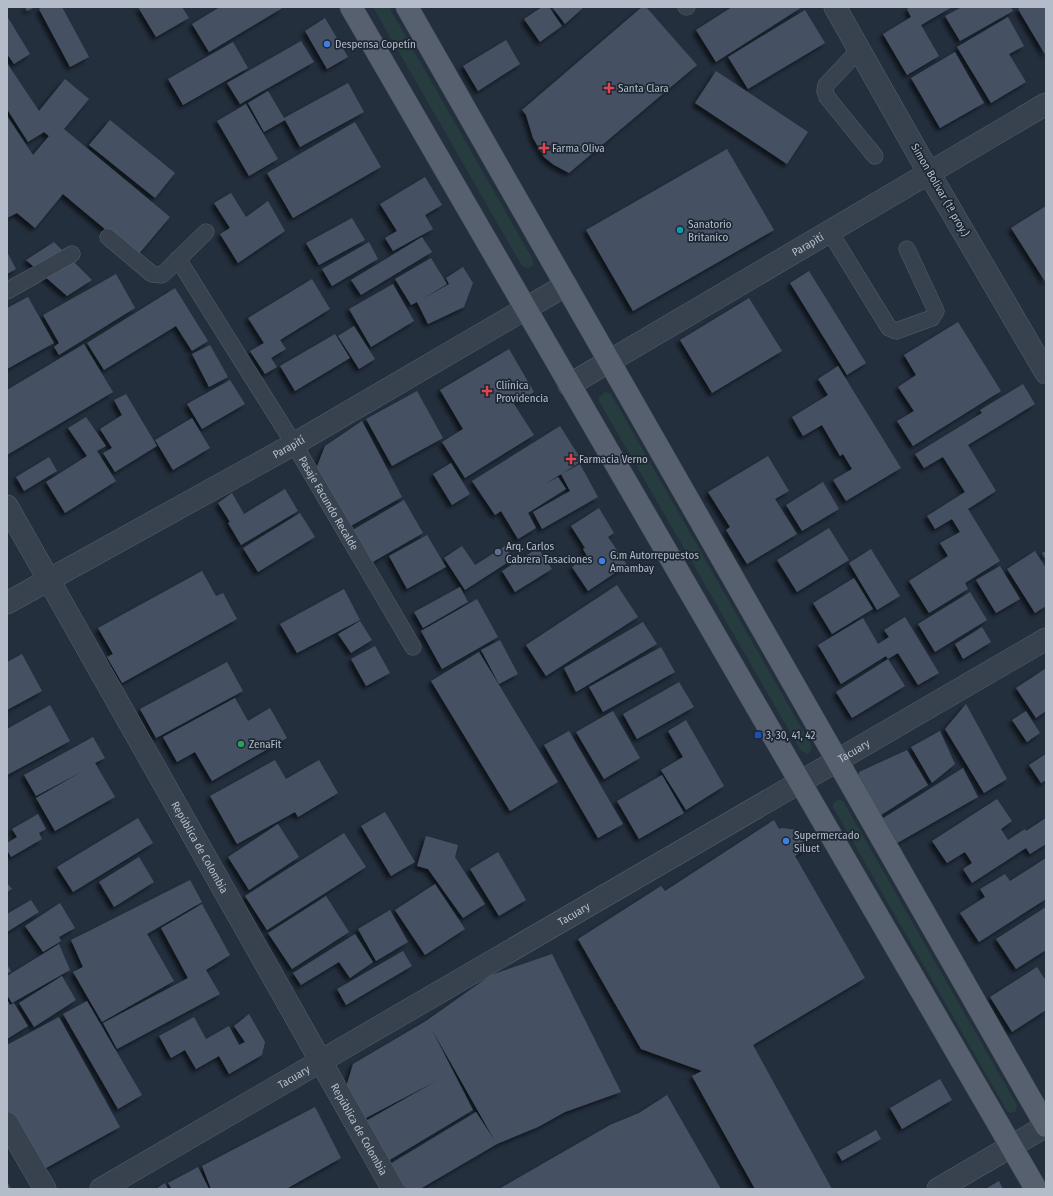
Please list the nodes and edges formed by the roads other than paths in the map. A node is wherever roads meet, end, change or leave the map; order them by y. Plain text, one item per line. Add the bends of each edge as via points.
1 (351, 7) edge
2 (407, 7) edge
3 (835, 7) edge
4 (859, 50) junction
5 (1046, 104) edge
6 (876, 156) dead end
7 (929, 173) junction
8 (206, 232) dead end
9 (830, 232) junction
10 (108, 237) dead end
11 (907, 249) dead end
12 (72, 254) dead end
13 (178, 260) junction
14 (566, 285) junction
15 (7, 291) edge
16 (525, 308) junction
17 (609, 361) junction
18 (1046, 373) edge
19 (569, 384) junction
20 (294, 444) junction
21 (7, 506) edge
22 (48, 580) junction
23 (7, 603) edge
24 (1046, 639) edge
25 (413, 647) dead end
26 (838, 760) junction
27 (800, 782) junction
28 (321, 1061) junction
29 (7, 1123) edge
30 (1046, 1126) edge
31 (1011, 1147) junction
32 (45, 1189) edge
33 (101, 1189) edge
34 (393, 1189) edge
35 (938, 1189) edge
36 (1036, 1189) edge

1 - 16 main road
2 - 14 main road
3 - 4 street, Simon Bolivar (1ª proy.)
4 - 6 lane via 826,85 825,91 841,115
4 - 7 street, Simon Bolivar (1ª proy.)
5 - 7 street, Parapití
7 - 9 street, Parapití
7 - 18 street, Simon Bolivar (1ª proy.)
8 - 13 lane
9 - 11 lane via 889,328 896,331 932,318 936,311
9 - 17 street, Parapití
10 - 13 lane via 152,274 162,275
12 - 15 lane
13 - 20 lane, Pasaje Facundo Recalde
14 - 16 street, Parapití
14 - 17 main road
16 - 19 main road
16 - 20 street, Parapití
17 - 19 street, Parapití
17 - 26 main road
19 - 27 main road
20 - 22 street, Parapití
20 - 25 lane, Pasaje Facundo Recalde
21 - 22 street, República de Colombia
22 - 23 street, Parapití
22 - 28 street, República de Colombia
24 - 26 street, Tacuary
26 - 27 street, Tacuary
26 - 30 main road
27 - 28 street, Tacuary
27 - 31 main road
28 - 33 street, Tacuary
28 - 34 street, República de Colombia
29 - 32 street
30 - 31 street
31 - 35 street
31 - 36 main road

